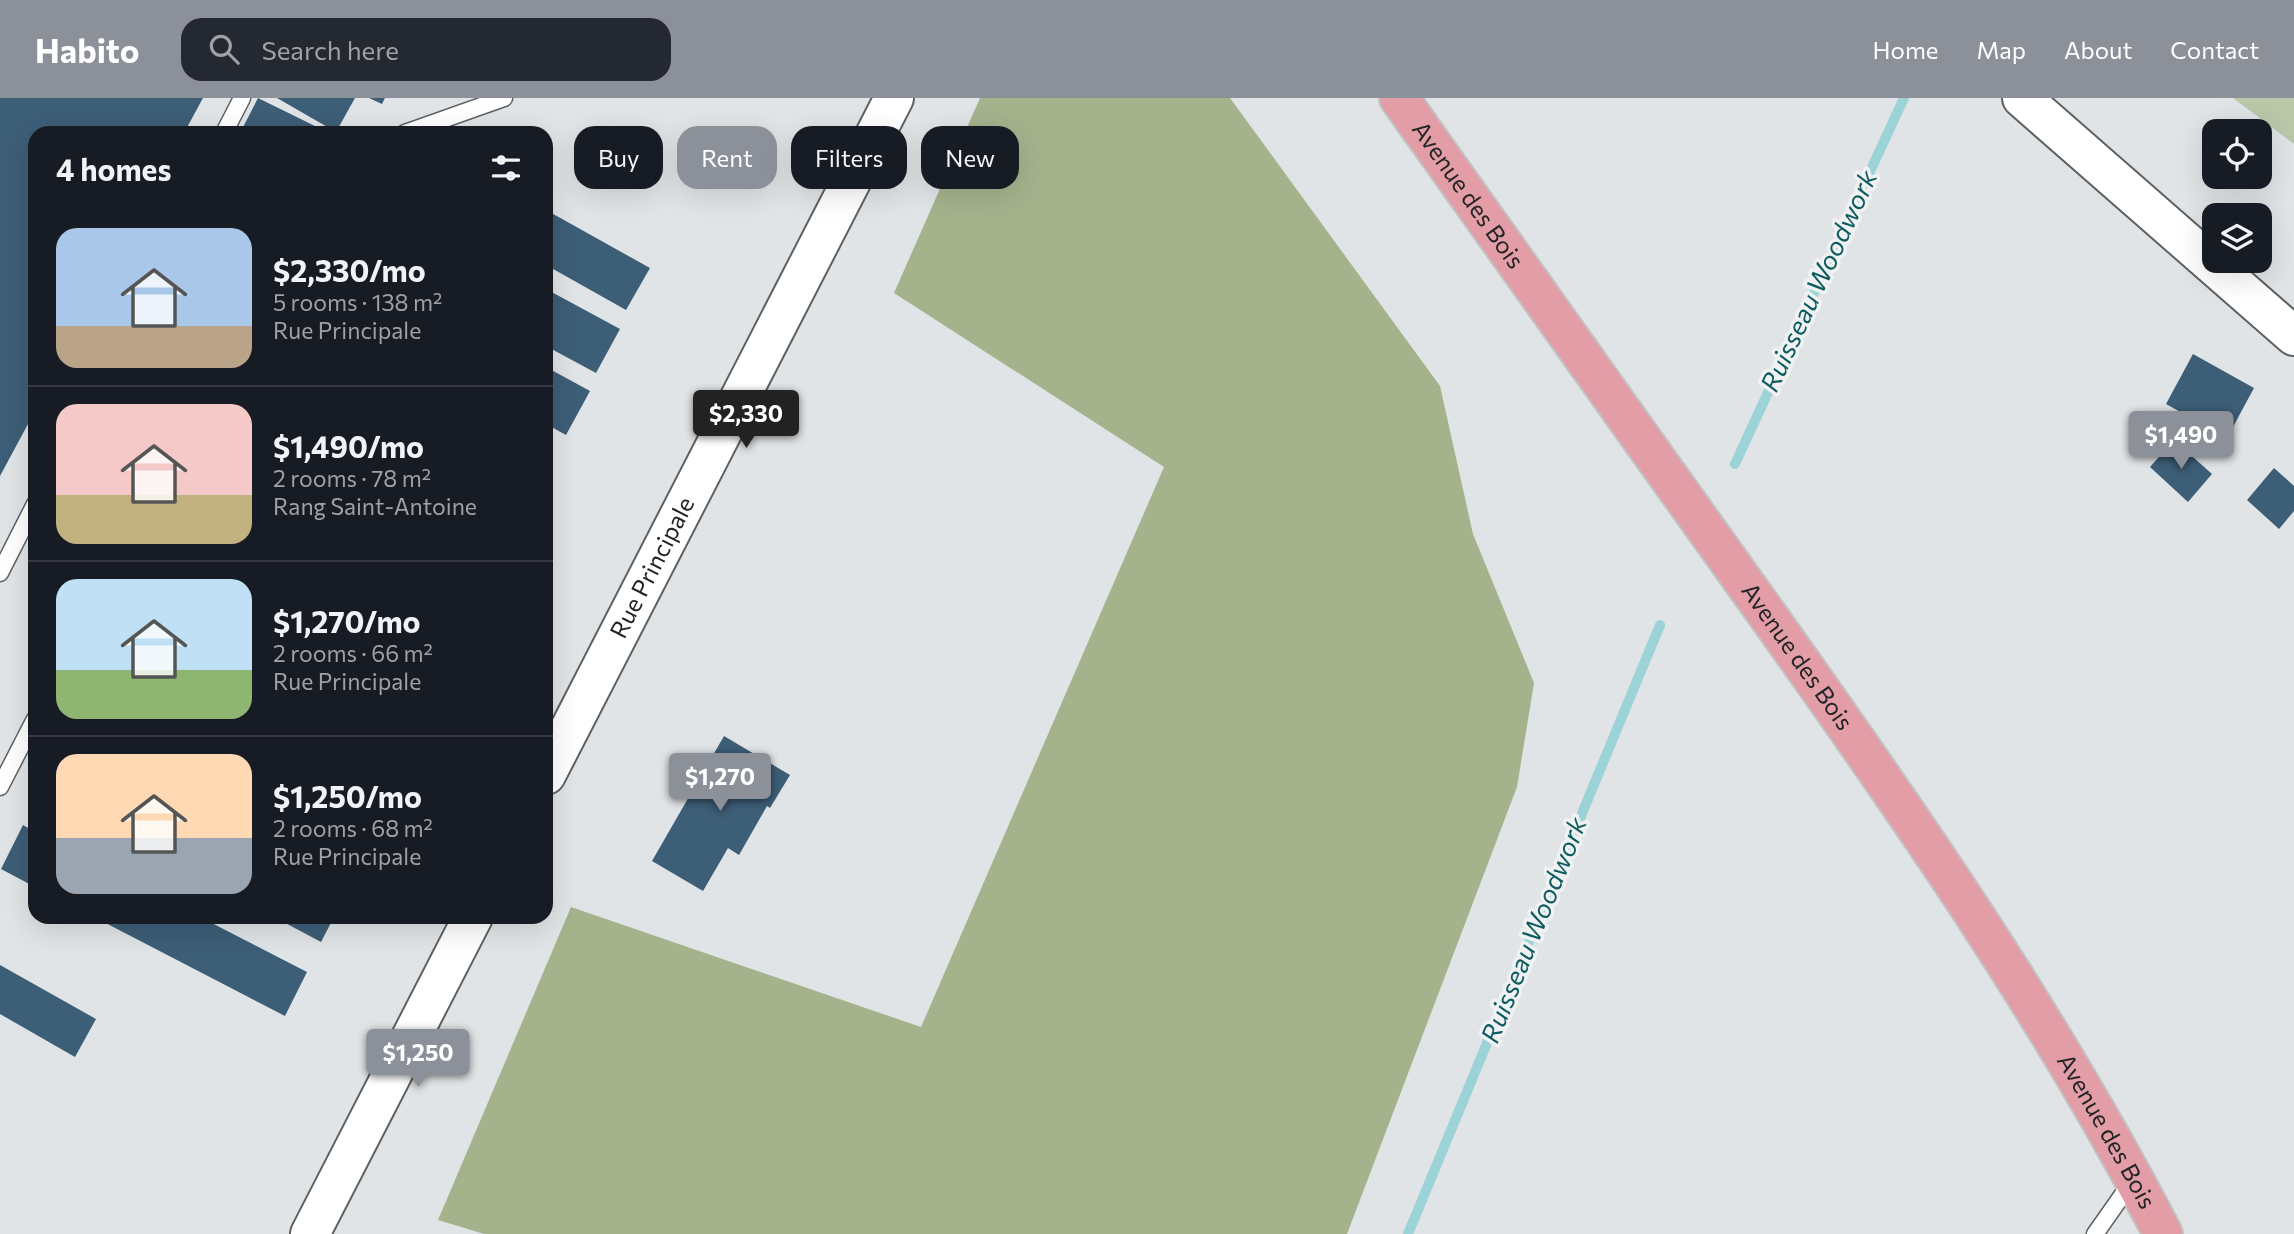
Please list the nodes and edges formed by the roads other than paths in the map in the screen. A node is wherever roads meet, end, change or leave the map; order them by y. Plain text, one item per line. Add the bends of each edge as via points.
1 (242, 98) edge
2 (504, 98) edge
3 (894, 98) edge
4 (1399, 98) edge
5 (2022, 98) edge
6 (228, 126) edge
7 (425, 126) edge
8 (2294, 336) edge
9 (28, 519) edge
10 (0, 573) edge
11 (28, 733) edge
12 (553, 761) edge
13 (0, 787) edge
14 (469, 924) edge
15 (2134, 1178) junction
16 (310, 1234) edge
17 (2095, 1234) edge
18 (2163, 1234) edge

1 - 6 lane
2 - 7 lane
3 - 12 street, Rue Principale
4 - 15 main road, Avenue des Bois via 1936,854 2066,1059
5 - 8 street
9 - 10 lane
11 - 13 lane
14 - 16 street
15 - 17 lane
15 - 18 main road, Avenue des Bois

